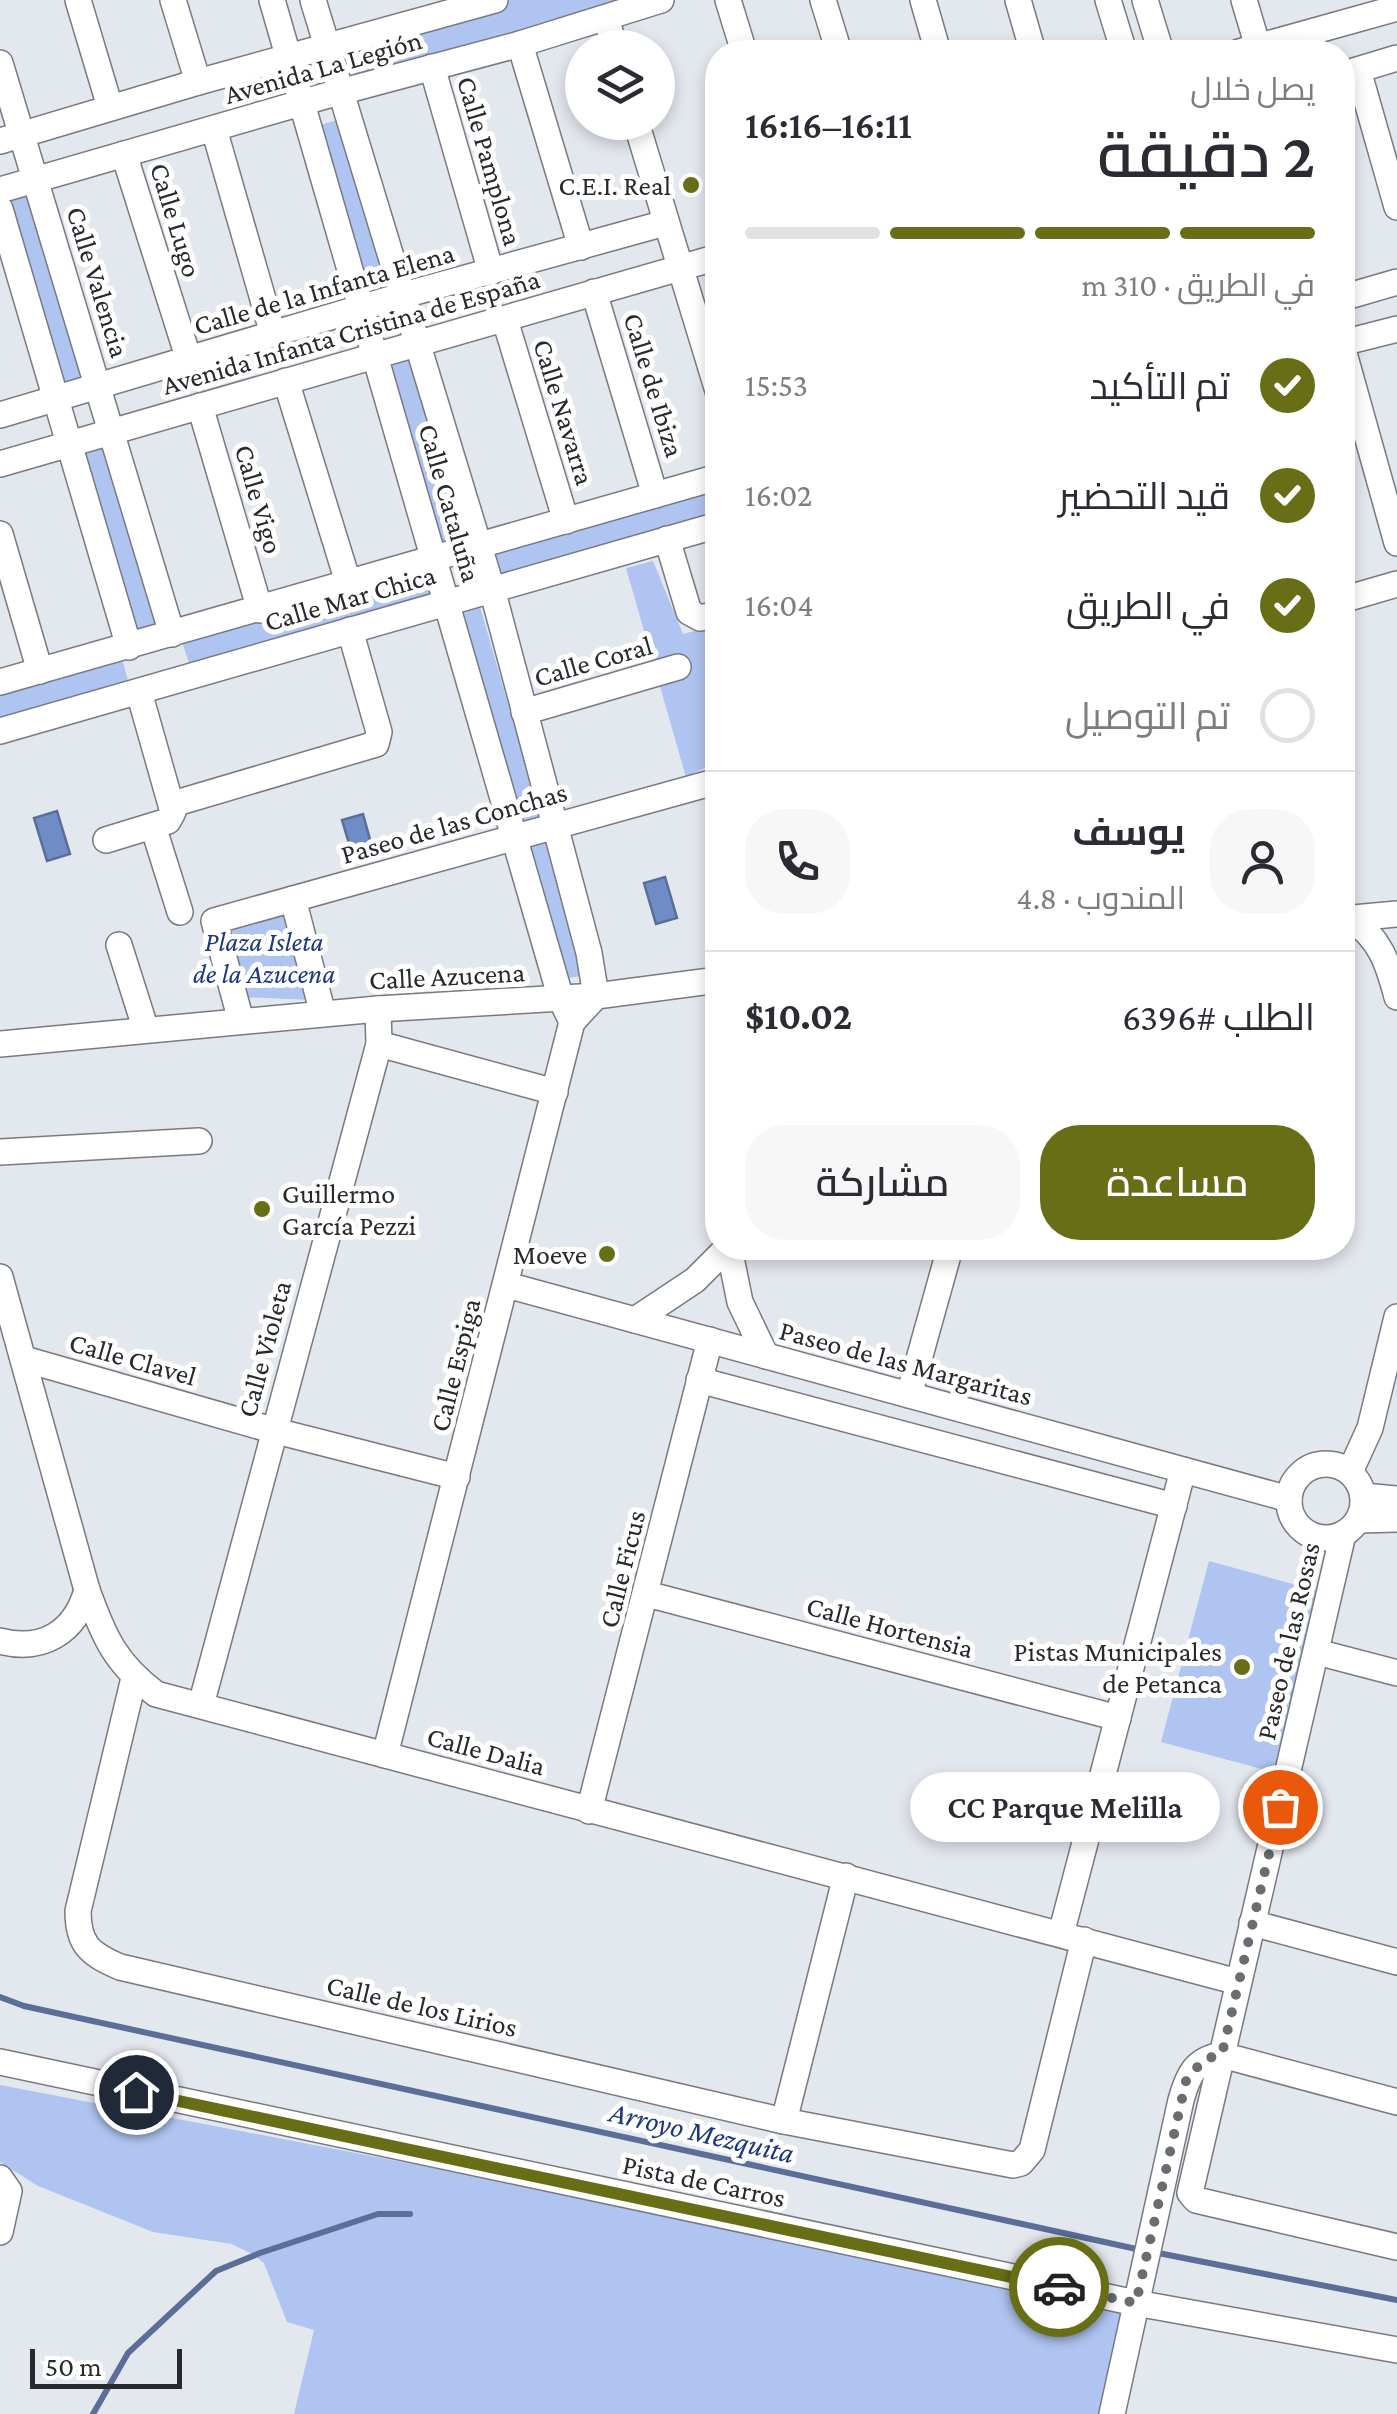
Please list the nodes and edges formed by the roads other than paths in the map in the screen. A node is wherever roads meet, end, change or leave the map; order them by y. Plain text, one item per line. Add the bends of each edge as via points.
1 (78, 0) edge
2 (173, 0) edge
3 (272, 0) edge
4 (314, 0) edge
5 (495, 0) edge
6 (661, 0) edge
7 (728, 0) edge
8 (823, 0) edge
9 (923, 0) edge
10 (1018, 0) edge
11 (1108, 0) edge
12 (1145, 0) edge
13 (1244, 0) edge
14 (1397, 8) edge
15 (413, 11) edge
16 (1340, 11) edge
17 (606, 18) junction
18 (609, 30) edge
19 (740, 40) edge
20 (835, 40) edge
21 (935, 40) edge
22 (1030, 40) edge
23 (1120, 40) edge
24 (1157, 40) edge
25 (1247, 40) edge
26 (1272, 40) edge
27 (520, 44) junction
28 (327, 47) junction
29 (289, 58) junction
30 (1397, 58) edge
31 (0, 63) edge
32 (432, 67) junction
33 (1355, 71) edge
34 (198, 82) junction
35 (1355, 86) edge
36 (342, 92) junction
37 (302, 103) junction
38 (110, 107) junction
39 (214, 129) junction
40 (11, 138) edge
41 (641, 140) edge
42 (124, 154) junction
43 (35, 180) junction
44 (0, 190) edge
45 (1397, 207) edge
46 (0, 209) edge
47 (666, 223) junction
48 (581, 246) junction
49 (705, 260) edge
50 (680, 268) junction
51 (491, 272) junction
52 (1397, 282) edge
53 (594, 292) junction
54 (1355, 294) edge
55 (404, 296) junction
56 (361, 309) junction
57 (506, 320) junction
58 (1397, 328) edge
59 (273, 334) junction
60 (1355, 340) edge
61 (418, 343) junction
62 (705, 350) edge
63 (376, 355) junction
64 (188, 360) junction
65 (286, 381) junction
66 (98, 385) junction
67 (1355, 391) edge
68 (55, 398) junction
69 (200, 406) junction
70 (0, 415) edge
71 (113, 431) junction
72 (69, 444) junction
73 (0, 464) edge
74 (705, 481) edge
75 (655, 496) junction
76 (566, 521) junction
77 (705, 528) edge
78 (0, 534) edge
79 (667, 539) junction
80 (1397, 544) edge
81 (480, 547) junction
82 (433, 559) junction
83 (348, 582) junction
84 (1397, 584) edge
85 (492, 589) junction
86 (1355, 596) edge
87 (447, 601) junction
88 (260, 610) junction
89 (705, 615) edge
90 (350, 630) junction
91 (172, 634) junction
92 (129, 647) junction
93 (678, 667) dead end
94 (40, 671) junction
95 (0, 682) edge
96 (139, 692) junction
97 (524, 712) junction
98 (0, 730) edge
99 (705, 789) edge
100 (173, 804) junction
101 (153, 826) junction
102 (556, 826) junction
103 (517, 838) junction
104 (106, 840) dead end
105 (293, 900) junction
106 (180, 912) dead end
107 (1397, 914) edge
108 (1355, 918) edge
109 (1355, 923) edge
110 (1388, 936) edge
111 (119, 945) dead end
112 (705, 982) edge
113 (596, 996) junction
114 (1397, 997) edge
115 (378, 1009) junction
116 (567, 1011) junction
117 (323, 1014) junction
118 (241, 1021) junction
119 (146, 1030) junction
120 (0, 1044) edge
121 (379, 1044) junction
122 (555, 1092) junction
123 (199, 1140) dead end
124 (0, 1152) edge
125 (716, 1260) edge
126 (731, 1260) edge
127 (947, 1260) edge
128 (0, 1277) edge
129 (507, 1285) junction
130 (1397, 1317) edge
131 (635, 1320) junction
132 (710, 1340) junction
133 (766, 1356) junction
134 (24, 1359) junction
135 (699, 1380) junction
136 (909, 1395) junction
137 (1387, 1400) edge
138 (272, 1430) junction
139 (1183, 1470) junction
140 (1350, 1472) junction
141 (458, 1477) junction
142 (1289, 1499) junction
143 (1397, 1499) edge
144 (1174, 1506) junction
145 (1355, 1516) junction
146 (1397, 1519) edge
147 (86, 1590) junction
148 (647, 1594) junction
149 (0, 1641) edge
150 (1318, 1652) junction
151 (1397, 1673) edge
152 (134, 1678) junction
153 (200, 1705) junction
154 (1118, 1718) junction
155 (385, 1755) junction
156 (589, 1811) junction
157 (846, 1876) junction
158 (1252, 1923) junction
159 (1072, 1937) junction
160 (1397, 1962) edge
161 (1238, 1982) junction
162 (1222, 2054) junction
163 (0, 2062) edge
164 (1397, 2102) edge
165 (784, 2121) junction
166 (0, 2178) edge
167 (0, 2232) edge
168 (1397, 2247) edge
169 (1137, 2296) junction
170 (1397, 2350) edge
171 (1112, 2414) edge

1 - 38 street
2 - 34 street
3 - 29 street, Calle Cataluña
4 - 28 street, Calle Cataluña
5 - 15 street, Avenida La Legión
6 - 17 street, Avenida La Legión
7 - 19 street
8 - 20 street
9 - 21 street
10 - 22 street
11 - 23 street
12 - 24 street
13 - 25 street
14 - 16 street
15 - 28 street, Avenida La Legión
16 - 26 street
17 - 18 street
17 - 27 street, Avenida La Legión
27 - 32 street, Avenida La Legión
27 - 48 street
28 - 29 street, Avenida La Legión
28 - 36 street, Calle Cataluña
29 - 34 street, Avenida La Legión
29 - 37 street, Calle Cataluña
30 - 33 street
31 - 40 street, Calle Valencia
32 - 36 street, Avenida La Legión
32 - 51 street, Calle Pamplona
34 - 38 street, Avenida La Legión
35 - 45 street
36 - 37 street, Avenida La Legión
36 - 55 street, Calle Cataluña
37 - 39 street, Avenida La Legión
37 - 56 street, Calle Cataluña
38 - 40 street, Avenida La Legión
39 - 42 street, Avenida La Legión
39 - 59 street
40 - 43 street, Calle Valencia
41 - 47 street
42 - 43 street, Avenida La Legión
42 - 64 street, Calle Lugo
43 - 44 street, Avenida La Legión
43 - 66 street, Calle Valencia
46 - 68 street
47 - 48 street, Calle de la Infanta Elena
47 - 50 street
48 - 51 street, Calle de la Infanta Elena
49 - 50 street, Avenida Infanta Cristina de España
50 - 53 street, Avenida Infanta Cristina de España
50 - 62 street
51 - 55 street, Calle de la Infanta Elena
52 - 54 street
53 - 57 street, Avenida Infanta Cristina de España
53 - 75 street, Calle de Ibiza
55 - 56 street, Calle de la Infanta Elena
55 - 61 street, Calle Cataluña
56 - 59 street, Calle de la Infanta Elena
56 - 63 street, Calle Cataluña
57 - 61 street, Avenida Infanta Cristina de España
57 - 76 street, Calle Navarra
58 - 60 street
59 - 64 street, Calle de la Infanta Elena
61 - 63 street, Avenida Infanta Cristina de España
61 - 81 street, Calle Cataluña
63 - 65 street, Avenida Infanta Cristina de España
63 - 82 street, Calle Cataluña
64 - 66 street, Calle de la Infanta Elena
65 - 69 street, Avenida Infanta Cristina de España
65 - 83 street
66 - 68 street, Calle de la Infanta Elena
66 - 71 street, Calle Valencia
67 - 80 street
68 - 70 street, Calle de la Infanta Elena
68 - 72 street
69 - 71 street, Avenida Infanta Cristina de España
69 - 88 street, Calle Vigo
71 - 72 street, Avenida Infanta Cristina de España
71 - 91 street, Calle Valencia
72 - 73 street, Avenida Infanta Cristina de España
72 - 92 street
74 - 75 street, Calle Mar Chica
75 - 76 street, Calle Mar Chica
76 - 81 street, Calle Mar Chica
77 - 79 street, Calle Mar Chica
78 - 94 street
79 - 85 street, Calle Mar Chica
79 - 89 street via 689,612
81 - 82 street, Calle Mar Chica
81 - 85 street, Calle Cataluña
82 - 83 street, Calle Mar Chica
82 - 87 street, Calle Cataluña
83 - 88 street, Calle Mar Chica
84 - 86 street
85 - 87 street, Calle Mar Chica
85 - 97 street, Calle Cataluña
87 - 90 street, Calle Mar Chica
87 - 103 street, Calle Cataluña
88 - 91 street, Calle Mar Chica
90 - 96 street, Calle Mar Chica
90 - 100 street via 379,732 376,744
91 - 92 street, Calle Mar Chica
92 - 94 street, Calle Mar Chica
93 - 97 street, Calle Coral
94 - 95 street, Calle Mar Chica
96 - 98 street, Calle Mar Chica
96 - 100 street
97 - 102 street, Calle Cataluña
99 - 102 street, Paseo de las Conchas
100 - 101 street via 170,818
101 - 104 street
101 - 106 street
102 - 103 street, Paseo de las Conchas
102 - 113 street, Calle Cataluña
103 - 105 street, Paseo de las Conchas
103 - 116 street, Calle Cataluña
105 - 117 street
105 - 118 street, Paseo de las Conchas via 214,921
107 - 108 street
109 - 110 street
110 - 114 street
111 - 119 street
112 - 113 street, Calle Azucena
113 - 116 street, Calle Azucena
115 - 116 street, Calle Azucena
115 - 117 street, Calle Azucena
115 - 121 street, Calle Violeta
116 - 122 street, Calle Espiga
117 - 118 street, Calle Azucena
118 - 119 street, Calle Azucena
119 - 120 street, Calle Azucena
121 - 122 street
121 - 138 street, Calle Violeta
122 - 129 street, Calle Espiga
123 - 124 street
125 - 131 street
126 - 133 street via 740,1302
127 - 136 street
128 - 134 street, Calle Dalia
129 - 131 street, Paseo de las Margaritas
129 - 141 street, Calle Espiga
130 - 137 street
131 - 132 street, Paseo de las Margaritas
132 - 133 street, Paseo de las Margaritas
132 - 135 street, Calle Ficus
133 - 136 street, Paseo de las Margaritas
134 - 138 street, Calle Clavel
134 - 147 street, Calle Dalia
135 - 144 street
135 - 148 street, Calle Ficus
136 - 139 street, Paseo de las Margaritas
137 - 140 street
138 - 141 street, Calle Clavel
138 - 153 street, Calle Violeta
139 - 142 street, Paseo de las Margaritas
139 - 144 street
140 - 142 street via 1335,1465 1311,1467 1298,1477
140 - 145 street via 1358,1483
141 - 155 street, Calle Espiga
142 - 145 street via 1293,1518 1324,1538
143 - 145 street
144 - 154 street
145 - 146 street
145 - 150 street, Paseo de las Rosas
147 - 149 street via 74,1620 50,1640 18,1646
147 - 152 street, Calle Dalia via 104,1635
148 - 154 street, Calle Hortensia
148 - 156 street, Calle Ficus
150 - 151 street
150 - 158 street, Paseo de las Rosas
152 - 153 street, Calle Dalia via 156,1694
152 - 165 street, Calle de los Lirios via 78,1910 90,1951 120,1967
153 - 155 street, Calle Dalia
154 - 159 street
155 - 156 street, Calle Dalia
156 - 157 street, Calle Dalia
157 - 159 street, Calle Dalia
157 - 165 street
158 - 160 street
158 - 161 street, Paseo de las Rosas
159 - 161 street, Calle Dalia
159 - 165 street, Calle de los Lirios via 1032,2150 1021,2163
161 - 162 street, Paseo de las Rosas
162 - 164 street
162 - 168 street, Paseo de las Rosas via 1190,2190 1196,2200
162 - 169 street via 1196,2065 1186,2081
163 - 169 street, Pista de Carros
166 - 167 street via 9,2195
169 - 170 street, Pista de Carros
169 - 171 street

